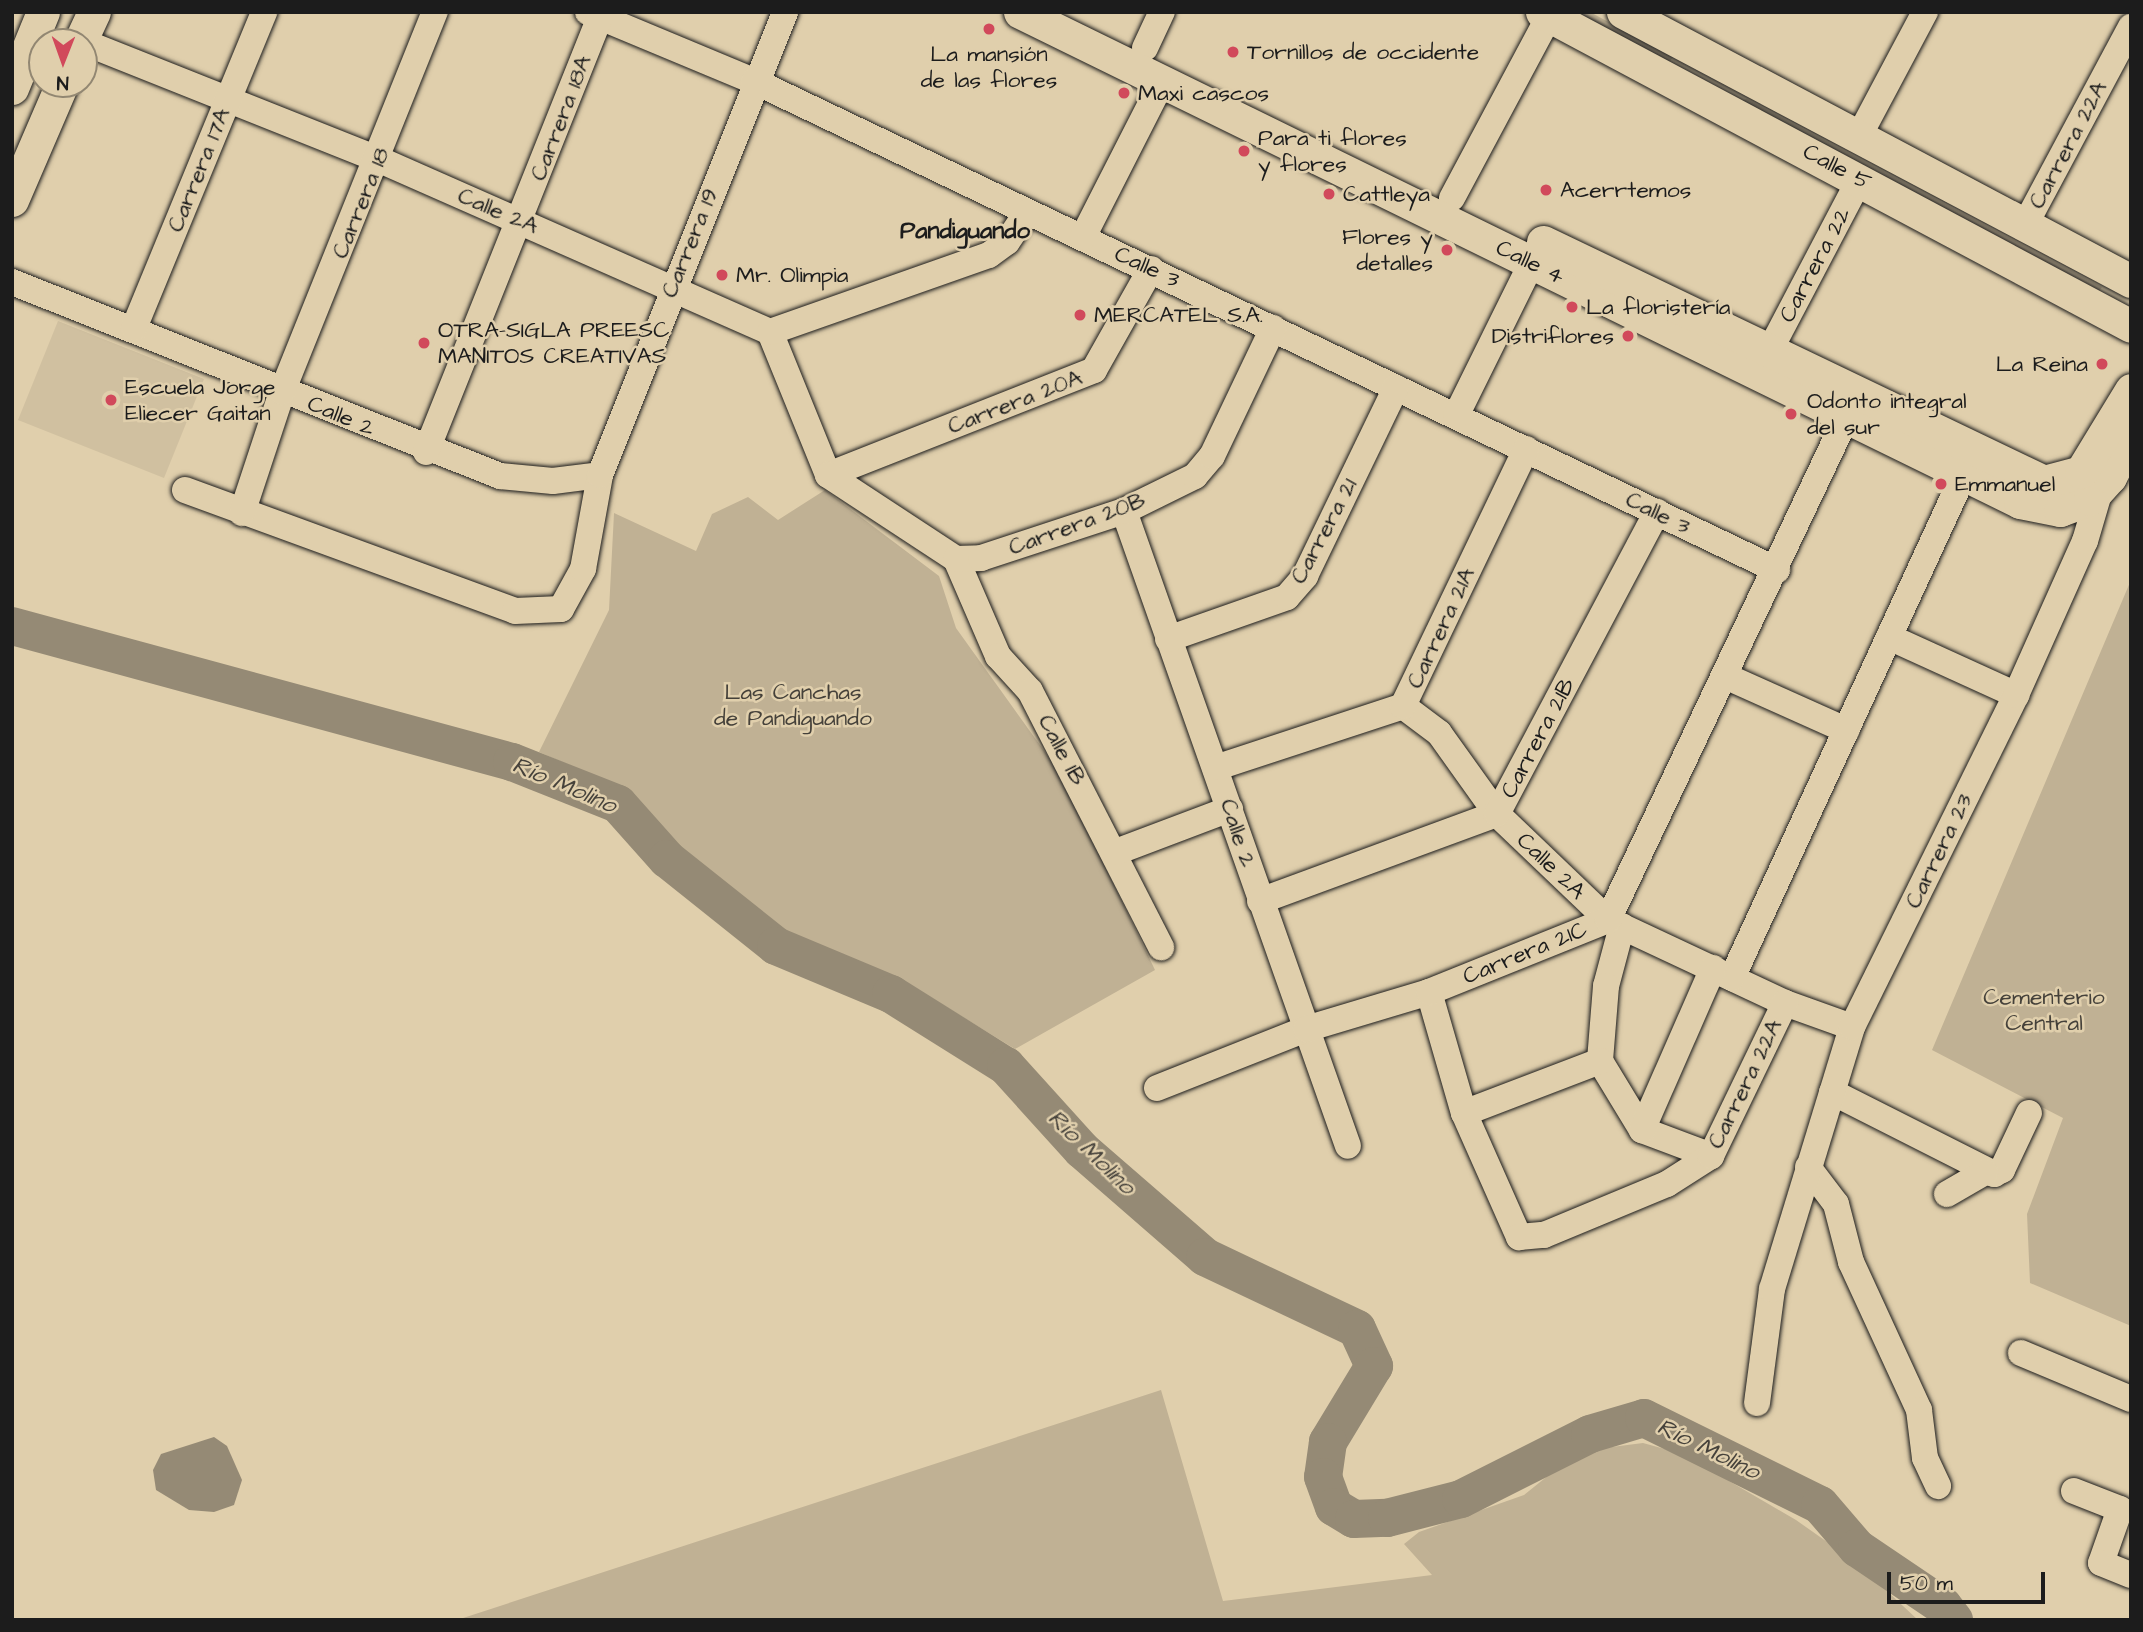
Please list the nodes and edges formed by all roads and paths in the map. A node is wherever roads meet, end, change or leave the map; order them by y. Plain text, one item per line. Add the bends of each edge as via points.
1 (43, 12) edge
2 (264, 12) edge
3 (435, 12) edge
4 (785, 12) edge
5 (1163, 12) edge
6 (1623, 12) edge
7 (1925, 12) edge
8 (1545, 14) edge
9 (594, 15) edge
10 (1046, 16) edge
11 (2131, 27) edge
12 (98, 40) edge
13 (1145, 48) junction
14 (754, 81) junction
15 (1162, 82) junction
16 (12, 88) edge
17 (1689, 89) junction
18 (1782, 97) junction
19 (38, 98) edge
20 (56, 98) edge
21 (225, 104) junction
22 (1858, 138) junction
23 (380, 160) junction
24 (12, 165) edge
25 (1860, 179) junction
26 (1452, 198) junction
27 (12, 201) edge
28 (1027, 212) junction
29 (521, 220) junction
30 (2024, 227) junction
31 (1083, 237) junction
32 (1532, 262) junction
33 (1151, 269) junction
34 (2131, 281) edge
35 (12, 282) edge
36 (672, 288) junction
37 (1652, 321) junction
38 (1710, 323) junction
39 (2131, 326) edge
40 (134, 328) junction
41 (1273, 328) junction
42 (770, 332) junction
43 (1769, 352) junction
44 (1396, 388) junction
45 (2131, 390) edge
46 (282, 392) junction
47 (1456, 416) junction
48 (1847, 416) junction
49 (2131, 436) edge
50 (1526, 449) junction
51 (426, 452) junction
52 (1964, 474) junction
53 (600, 475) junction
54 (828, 475) junction
55 (185, 490) dead end
56 (2101, 490) junction
57 (2050, 496) junction
58 (1124, 511) junction
59 (1657, 512) junction
60 (242, 513) junction
61 (2085, 541) junction
62 (956, 559) junction
63 (1777, 570) junction
64 (1889, 637) junction
65 (1168, 639) junction
66 (1725, 676) junction
67 (2016, 695) junction
68 (1403, 706) junction
69 (1846, 730) junction
70 (1218, 767) junction
71 (1230, 809) junction
72 (1497, 814) junction
73 (1116, 852) junction
74 (1260, 901) junction
75 (1615, 923) junction
76 (1161, 947) dead end
77 (1723, 973) junction
78 (1429, 992) junction
79 (1785, 1003) junction
80 (1852, 1027) junction
81 (1306, 1029) junction
82 (1600, 1061) junction
83 (1157, 1088) dead end
84 (1832, 1092) junction
85 (1464, 1113) junction
86 (2029, 1113) dead end
87 (1642, 1130) junction
88 (1348, 1146) dead end
89 (1711, 1156) junction
90 (1808, 1167) junction
91 (1985, 1172) junction
92 (1947, 1194) dead end
93 (2021, 1353) dead end
94 (2131, 1399) edge
95 (1757, 1403) dead end
96 (1938, 1486) dead end
97 (2074, 1491) dead end
98 (2131, 1575) edge

1 - 16 main road
2 - 21 street, Carrera 17A
3 - 23 street, Carrera 18
4 - 14 street, Carrera 19
5 - 13 street
6 - 18 main road, Calle 5
7 - 22 street
8 - 17 main road, Calle 5
8 - 26 street
9 - 14 street, Calle 3
9 - 29 street, Carrera 18A
10 - 13 main road, Calle 4
10 - 15 main road, Calle 4
11 - 30 street, Carrera 22A
12 - 21 street, Calle 2A
13 - 26 main road, Calle 4
14 - 28 street, Calle 3
14 - 36 street, Carrera 19
15 - 31 street
15 - 32 main road, Calle 4
17 - 18 main road
17 - 25 main road, Calle 5
18 - 22 main road, Calle 5
19 - 24 main road
20 - 27 main road
21 - 23 street, Calle 2A
21 - 40 street, Carrera 17A
22 - 30 main road, Calle 5
23 - 29 street, Calle 2A
23 - 46 street, Carrera 18
25 - 39 main road, Calle 5
25 - 43 street, Carrera 22
26 - 38 main road, Calle 4
28 - 31 street, Calle 3
28 - 42 street via 989,255
29 - 36 street, Calle 2A
29 - 51 street, Carrera 18A
30 - 34 main road, Calle 5
31 - 33 street, Calle 3
32 - 37 main road, Calle 4
32 - 47 street
33 - 41 street, Calle 3
33 - 54 street, Carrera 20A via 1094,370
35 - 40 street, Calle 2
36 - 42 street, Calle 2A
36 - 53 street, Carrera 19
37 - 38 main road
37 - 48 main road, Calle 4
38 - 43 main road, Calle 4
40 - 46 street, Calle 2
41 - 44 street, Calle 3
41 - 58 street, Carrera 20B via 1212,456 1195,475
42 - 54 street
43 - 57 main road, Calle 4 via 2027,475
44 - 47 street, Calle 3
44 - 65 street, Carrera 21 via 1305,576 1287,597
45 - 57 main road via 2081,472
46 - 51 street, Calle 2
46 - 60 street, Carrera 18
47 - 50 street, Calle 3
48 - 52 main road, Calle 4
48 - 63 street, Carrera 21C
49 - 56 main road, Carrera 23
50 - 59 street, Calle 3
50 - 68 street, Carrera 21A
51 - 53 street, Calle 2 via 500,476 553,481
52 - 57 main road, Calle 4
52 - 64 street
53 - 60 street, Carrera 19 via 583,569 573,595 550,614 515,611
54 - 62 street
55 - 60 street, Carrera 19
56 - 57 main road via 2075,506
56 - 61 street, Carrera 23
57 - 61 street
58 - 62 street, Carrera 20B via 981,558
58 - 65 street, Calle 2
59 - 63 street, Calle 3
59 - 72 street, Carrera 21B
61 - 67 street, Carrera 23
62 - 73 street, Calle 1B via 998,656 1030,691
63 - 66 street, Carrera 21C
64 - 67 street
64 - 69 street
65 - 70 street, Calle 2
66 - 69 street
66 - 75 street, Carrera 21C
67 - 80 street, Carrera 23
68 - 70 street, Carrera 21A
68 - 72 street, Calle 2A via 1439,733
69 - 77 street
70 - 71 street, Calle 2
71 - 73 street
71 - 74 street, Calle 2
72 - 74 street, Carrera 21B
72 - 75 street, Calle 2A
73 - 76 street, Calle 1B
74 - 81 street, Calle 2
75 - 77 street, Calle 2A
75 - 78 street, Carrera 21C
75 - 82 street
77 - 79 street, Calle 2A
77 - 87 street
78 - 81 street, Carrera 21C
78 - 85 street
79 - 80 street, Calle 2A
79 - 89 street, Carrera 22A
80 - 84 street, Carrera 23
81 - 83 street, Carrera 21C
81 - 88 street, Calle 2
82 - 85 street
82 - 87 street
84 - 90 street, Carrera 23
84 - 91 street
85 - 89 street, Carrera 22A via 1520,1237 1544,1235 1667,1184
86 - 91 street via 2002,1170
87 - 89 street
90 - 95 street, Carrera 23 via 1772,1289
90 - 96 street via 1836,1204 1851,1262 1919,1410 1925,1458
91 - 92 street
93 - 94 street
97 - 98 street via 2120,1509 2101,1563

